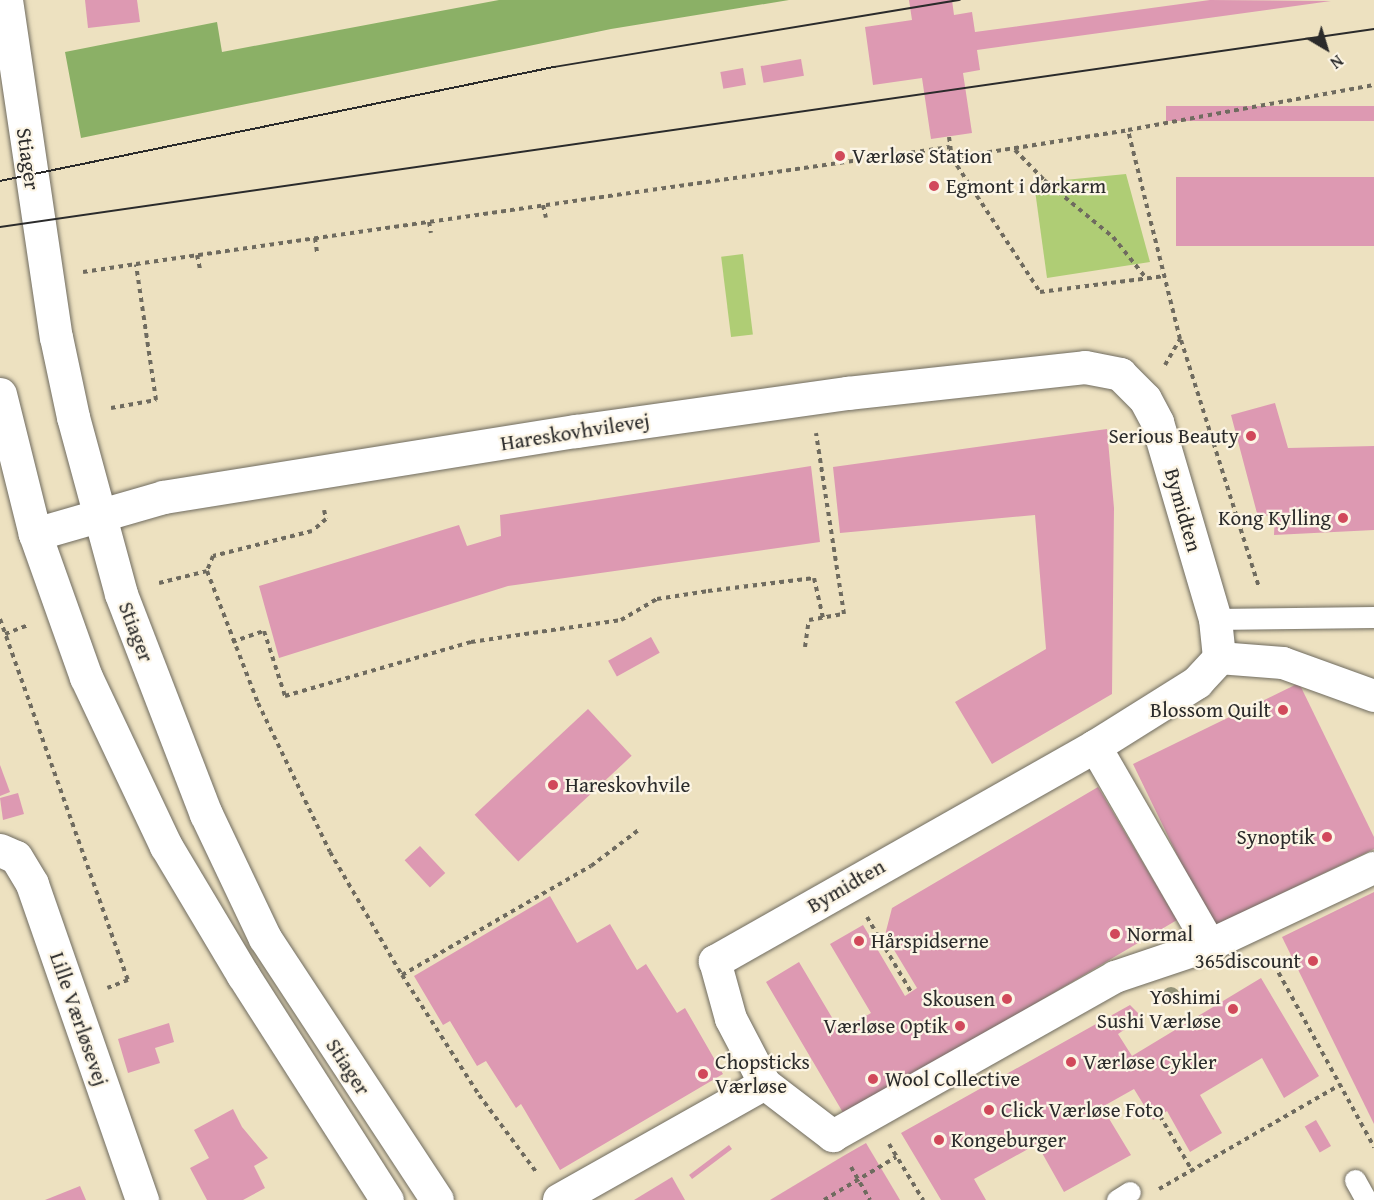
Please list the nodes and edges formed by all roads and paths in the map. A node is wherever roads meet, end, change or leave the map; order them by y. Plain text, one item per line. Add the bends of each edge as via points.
1 (6, 0) edge
2 (1374, 85) edge
3 (1128, 130) junction
4 (949, 137) dead end
5 (950, 147) junction
6 (1015, 150) junction
7 (952, 158) junction
8 (543, 205) junction
9 (546, 218) dead end
10 (429, 222) junction
11 (431, 233) dead end
12 (315, 238) junction
13 (317, 252) dead end
14 (197, 254) junction
15 (136, 264) junction
16 (200, 269) dead end
17 (76, 273) dead end
18 (1165, 276) junction
19 (1147, 279) junction
20 (1180, 339) junction
21 (1120, 374) joint
22 (0, 394) edge
23 (1145, 399) junction
24 (111, 408) dead end
25 (821, 462) dead end
26 (318, 472) junction
27 (97, 514) junction
28 (35, 534) junction
29 (207, 571) junction
30 (159, 583) dead end
31 (1374, 617) edge
32 (823, 618) junction
33 (0, 619) edge
34 (1215, 620) junction
35 (1270, 621) junction
36 (32, 624) dead end
37 (5, 634) junction
38 (232, 642) junction
39 (805, 646) dead end
40 (1219, 658) junction
41 (1374, 696) edge
42 (1095, 746) junction
43 (640, 829) dead end
44 (0, 850) edge
45 (1374, 868) edge
46 (848, 885) junction
47 (1252, 924) junction
48 (1210, 945) junction
49 (715, 961) joint
50 (402, 975) junction
51 (128, 980) dead end
52 (911, 992) dead end
53 (765, 1084) junction
54 (1340, 1085) junction
55 (871, 1115) junction
56 (1160, 1116) dead end
57 (1374, 1147) edge
58 (896, 1157) junction
59 (1193, 1172) junction
60 (1355, 1180) dead end
61 (551, 1190) edge
62 (387, 1194) edge
63 (1124, 1196) edge
64 (142, 1200) edge
65 (437, 1200) edge
66 (824, 1200) edge
67 (923, 1200) edge
68 (1366, 1200) edge

1 - 27 street, Stiager via 56,337
2 - 3 path
3 - 6 path
3 - 18 path
4 - 5 path
5 - 7 path
5 - 8 path
6 - 7 path
6 - 19 path via 1044,180 1113,237
7 - 19 path via 1040,292
8 - 9 path
8 - 10 path
10 - 11 path
10 - 12 path
12 - 13 path
12 - 14 path
14 - 15 path
14 - 16 path
15 - 17 path
15 - 24 path via 156,400
18 - 19 path
18 - 20 path
20 - 23 path
20 - 35 path
21 - 23 street, Bymidten
21 - 26 street, Hareskovhvilevej via 1085,367 847,393
22 - 28 street, Stiager
23 - 34 street, Bymidten via 1157,422
25 - 32 path via 844,614
26 - 27 street, Hareskovhvilevej via 163,497
26 - 29 path via 326,519 312,531 213,556
27 - 28 street, Hareskovhvilevej
27 - 65 street, Stiager via 121,594 206,814 265,938
28 - 62 street, Stiager via 86,677 166,846
29 - 30 path
29 - 38 path
31 - 35 lane
32 - 38 path via 814,578 708,591 657,599 621,620 471,642 285,696 264,631
32 - 39 path via 809,620
33 - 37 path
34 - 35 lane
34 - 40 street, Bymidten
36 - 37 path
37 - 51 path
38 - 50 path via 325,842
40 - 41 street via 1282,663
40 - 42 street, Bymidten via 1197,682
42 - 46 street, Bymidten
42 - 48 street
43 - 50 path via 591,866
44 - 64 street, Lille Værløsevej via 16,857 32,884
45 - 47 street, Bymidten
46 - 49 street, Bymidten
46 - 52 path
47 - 48 street, Bymidten
47 - 54 path
48 - 55 street, Bymidten via 1115,977
49 - 53 street, Bymidten via 731,1019
50 - 61 path via 479,1095
53 - 55 street, Bymidten via 833,1136
53 - 61 street
54 - 57 path
54 - 59 path
55 - 58 path
56 - 59 path
58 - 66 path
58 - 67 path
59 - 63 path via 1164,1188
60 - 68 lane

